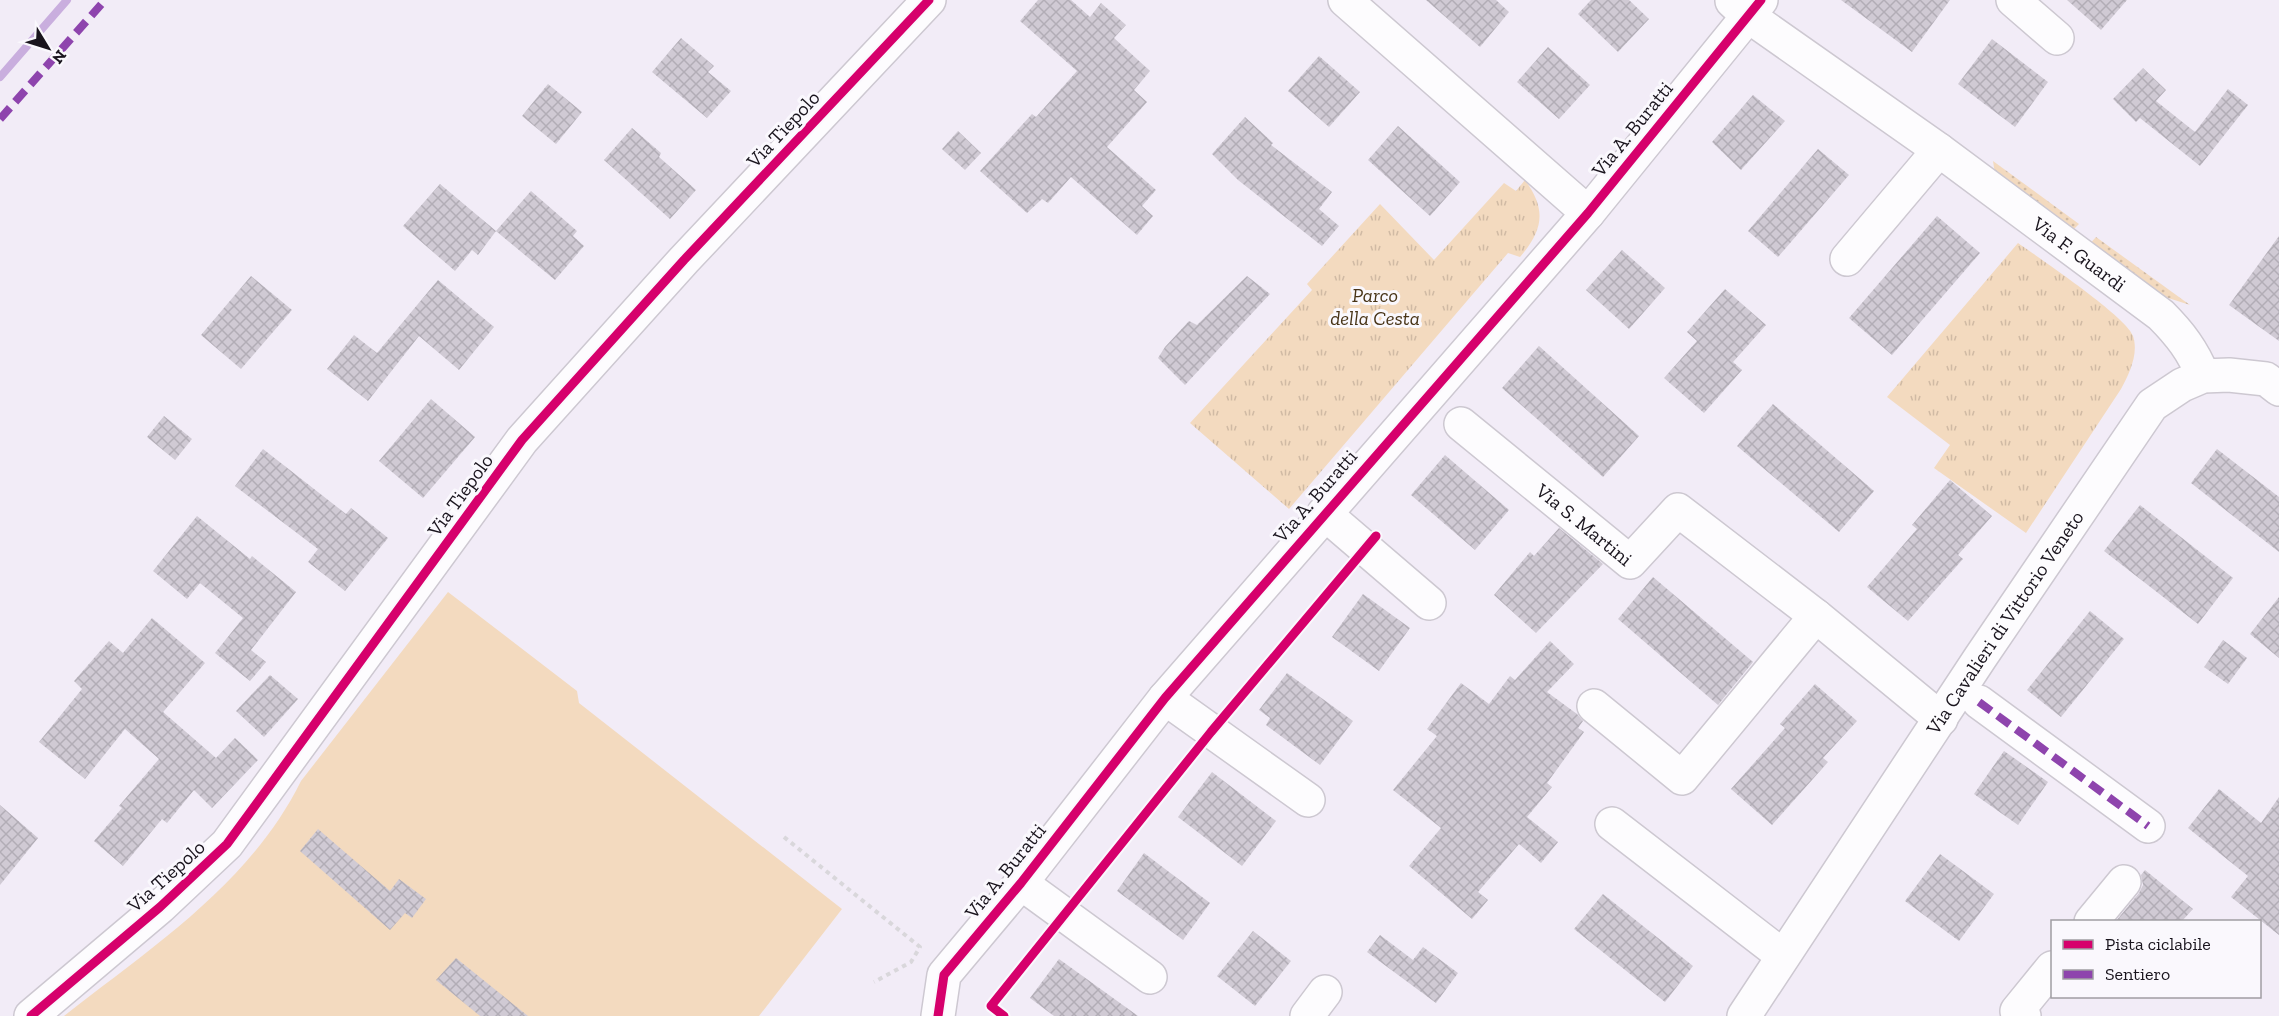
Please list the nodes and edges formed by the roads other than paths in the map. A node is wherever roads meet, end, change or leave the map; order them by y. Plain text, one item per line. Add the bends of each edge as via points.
1 (929, 0) edge
2 (1345, 0) edge
3 (2013, 0) edge
4 (1746, 5) edge
5 (2057, 38) dead end
6 (1939, 150) junction
7 (1588, 213) junction
8 (1847, 259) dead end
9 (2203, 376) junction
10 (2279, 389) edge
11 (1461, 424) dead end
12 (1324, 513) junction
13 (1429, 603) dead end
14 (1816, 616) junction
15 (1165, 698) junction
16 (1979, 702) dead end
17 (1594, 706) dead end
18 (1941, 719) junction
19 (1308, 800) dead end
20 (1612, 824) dead end
21 (2148, 826) dead end
22 (2124, 882) dead end
23 (1021, 883) junction
24 (2092, 920) edge
25 (1784, 956) junction
26 (2051, 969) edge
27 (1150, 977) dead end
28 (31, 1016) edge
29 (938, 1016) edge
30 (1744, 1016) edge
31 (2024, 1016) edge

1 - 28 street, Via Tiepolo via 684,260 522,440 227,844 160,907
2 - 7 street
3 - 5 street
4 - 6 street, Via F. Guardi
4 - 7 street, Via A. Buratti
6 - 8 street
6 - 9 street, Via F. Guardi via 2161,315 2183,337
7 - 12 street, Via A. Buratti
9 - 10 street, Via Cavalieri di Vittorio Veneto via 2266,379
9 - 18 street, Via Cavalieri di Vittorio Veneto via 2152,405
11 - 14 street, Via S. Martini via 1630,562 1678,510
12 - 13 street, Via A. Buratti
12 - 15 street, Via A. Buratti
14 - 17 street via 1682,778
14 - 18 street, Via S. Martini
15 - 19 street
15 - 23 street, Via A. Buratti
16 - 21 street
18 - 25 street, Via Cavalieri di Vittorio Veneto
20 - 25 street
22 - 24 street
23 - 27 street, Via A. Buratti
23 - 29 street, Via A. Buratti via 944,975
25 - 30 street, Via Cavalieri di Vittorio Veneto
26 - 31 street via 2017,1011

